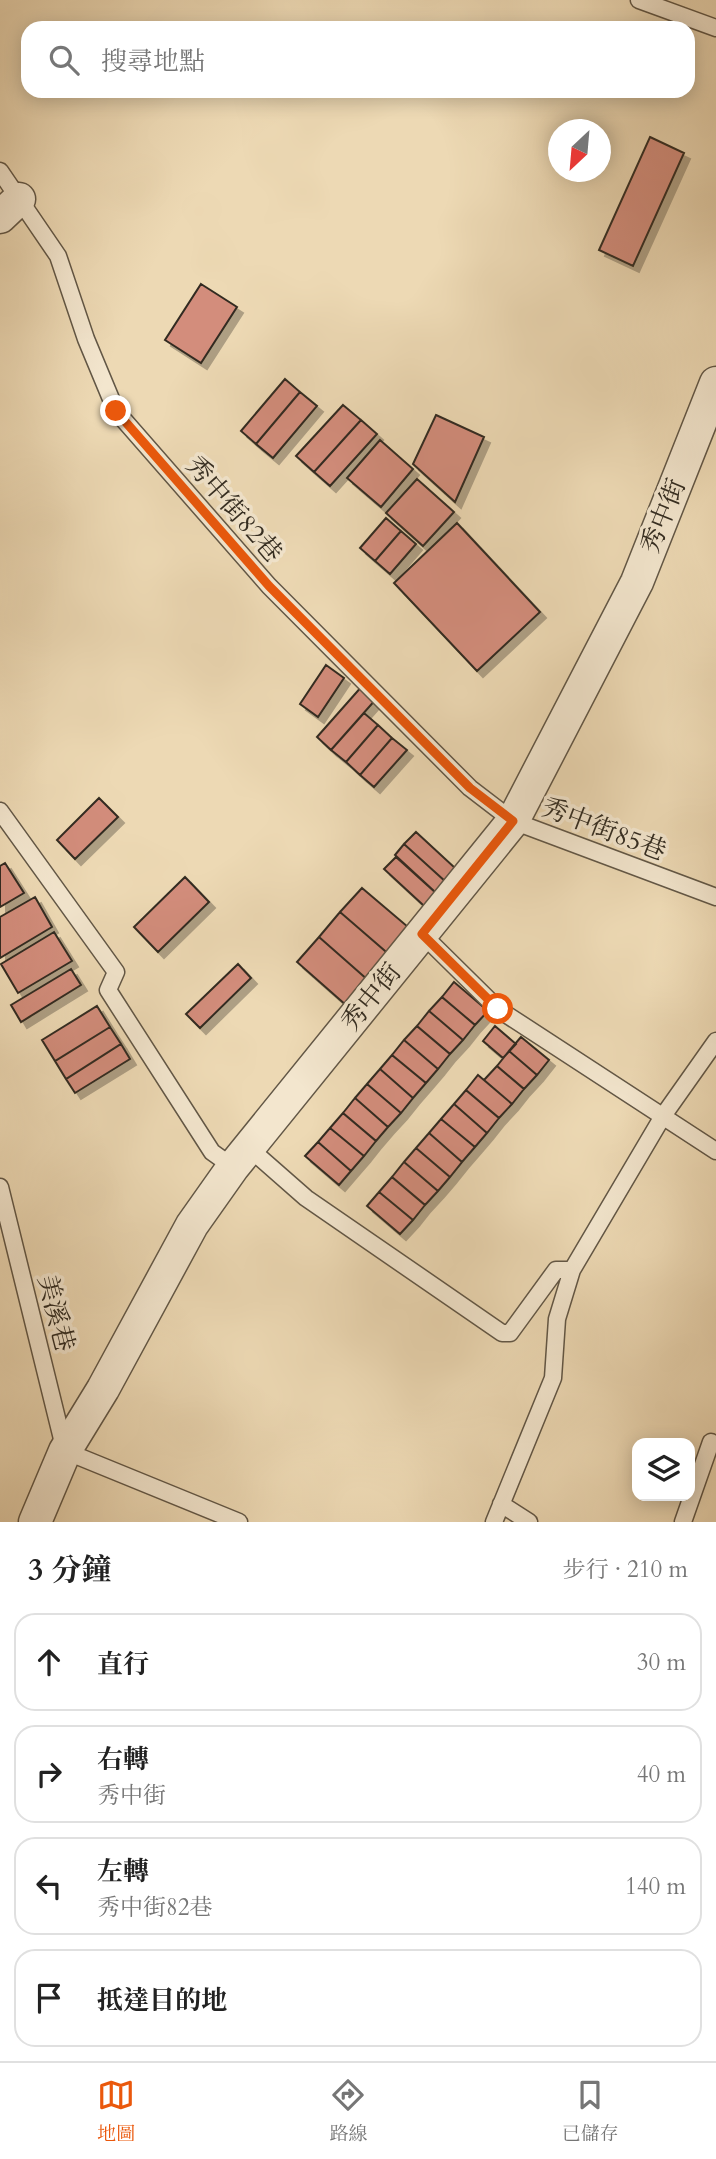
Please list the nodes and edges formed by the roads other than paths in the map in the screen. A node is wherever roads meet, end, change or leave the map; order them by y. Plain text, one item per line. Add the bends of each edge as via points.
1 (639, 0) edge
2 (716, 28) edge
3 (0, 171) edge
4 (10, 208) edge
5 (716, 383) edge
6 (0, 811) edge
7 (513, 821) junction
8 (716, 897) edge
9 (422, 934) junction
10 (716, 1041) edge
11 (663, 1116) junction
12 (716, 1151) edge
13 (241, 1158) junction
14 (0, 1187) edge
15 (572, 1270) junction
16 (711, 1442) dead end
17 (65, 1451) junction
18 (501, 1504) junction
19 (35, 1522) edge
20 (239, 1522) edge
21 (494, 1522) edge
22 (529, 1522) edge
23 (683, 1522) edge

1 - 2 lane
3 - 4 lane, 秀中街82巷
4 - 7 lane, 秀中街82巷 via 58,256 116,411 269,586 470,788
5 - 7 street, 秀中街 via 637,582
6 - 13 lane via 116,972 108,990 212,1152
7 - 8 lane, 秀中街85巷
7 - 9 street, 秀中街
9 - 11 lane via 498,1009
9 - 13 street, 秀中街
10 - 11 lane
11 - 12 lane
11 - 15 lane
13 - 15 lane via 502,1333 510,1333 556,1270
13 - 17 street, 秀中街 via 192,1225
14 - 17 lane, 美溪巷
15 - 18 lane via 557,1318 553,1378
16 - 23 lane
17 - 19 street, 秀中街
17 - 20 lane
18 - 21 lane
18 - 22 lane

